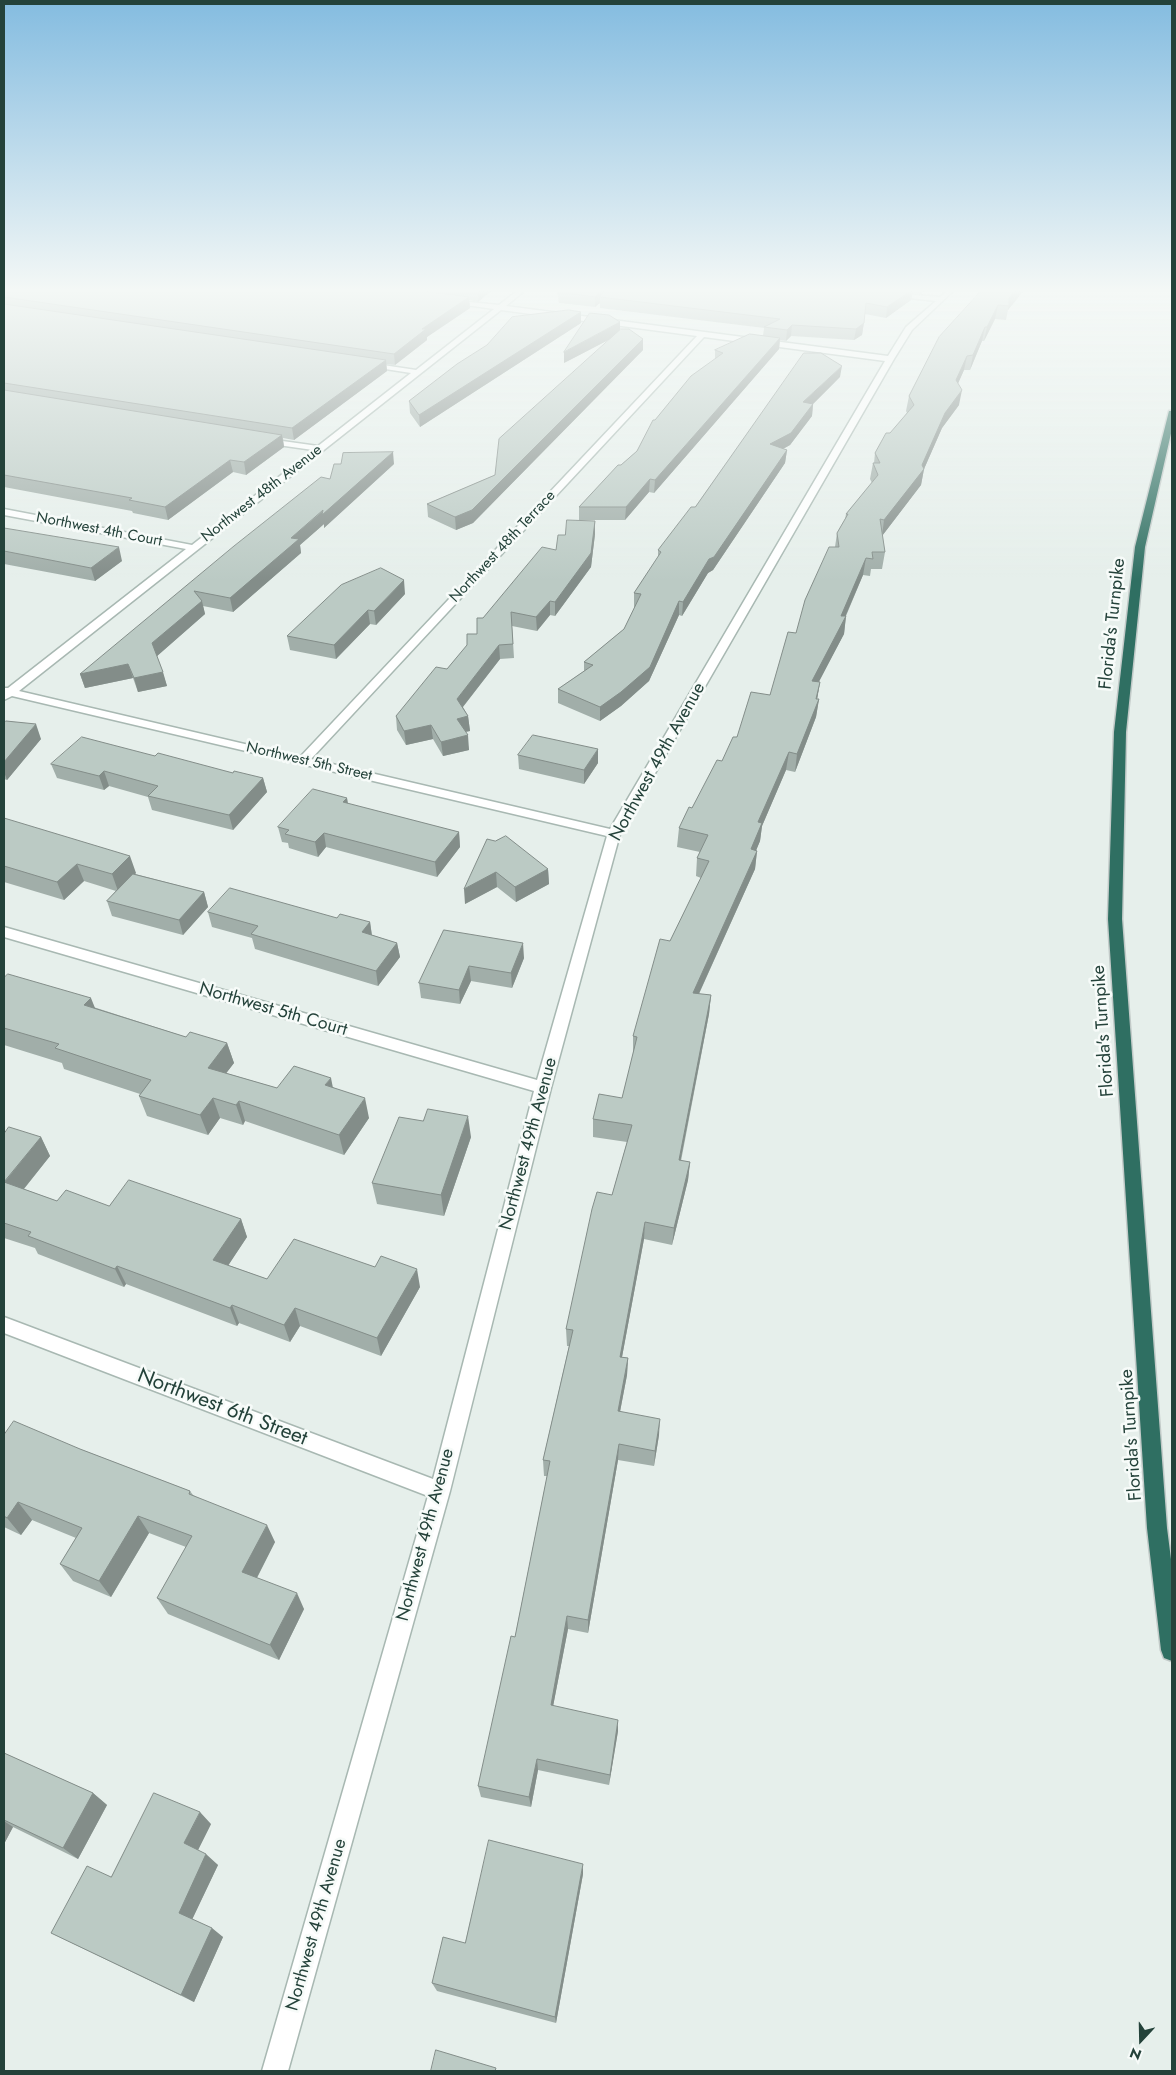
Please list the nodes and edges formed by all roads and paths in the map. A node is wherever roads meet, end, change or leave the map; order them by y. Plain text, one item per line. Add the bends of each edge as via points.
1 (397, 388) edge
2 (652, 388) edge
3 (873, 388) edge
4 (1172, 413) edge
5 (255, 439) edge
6 (319, 449) junction
7 (4, 512) edge
8 (194, 548) junction
9 (6, 693) edge
10 (303, 761) junction
11 (614, 834) junction
12 (4, 932) edge
13 (543, 1088) junction
14 (4, 1324) edge
15 (440, 1491) junction
16 (1172, 1650) edge
17 (275, 2071) edge

1 - 6 street, Northwest 48th Avenue
2 - 10 street, Northwest 48th Terrace
3 - 11 street, Northwest 49th Avenue
4 - 16 highway, Florida's Turnpike via 1140,547 1120,732 1115,919 1157,1528
5 - 6 street
6 - 8 street, Northwest 48th Avenue
7 - 8 street, Northwest 4th Court
8 - 9 street, Northwest 48th Avenue
9 - 10 street, Northwest 5th Street
10 - 11 street, Northwest 5th Street
11 - 13 street, Northwest 49th Avenue
12 - 13 street, Northwest 5th Court
13 - 15 street, Northwest 49th Avenue
14 - 15 street, Northwest 6th Street
15 - 17 street, Northwest 49th Avenue

